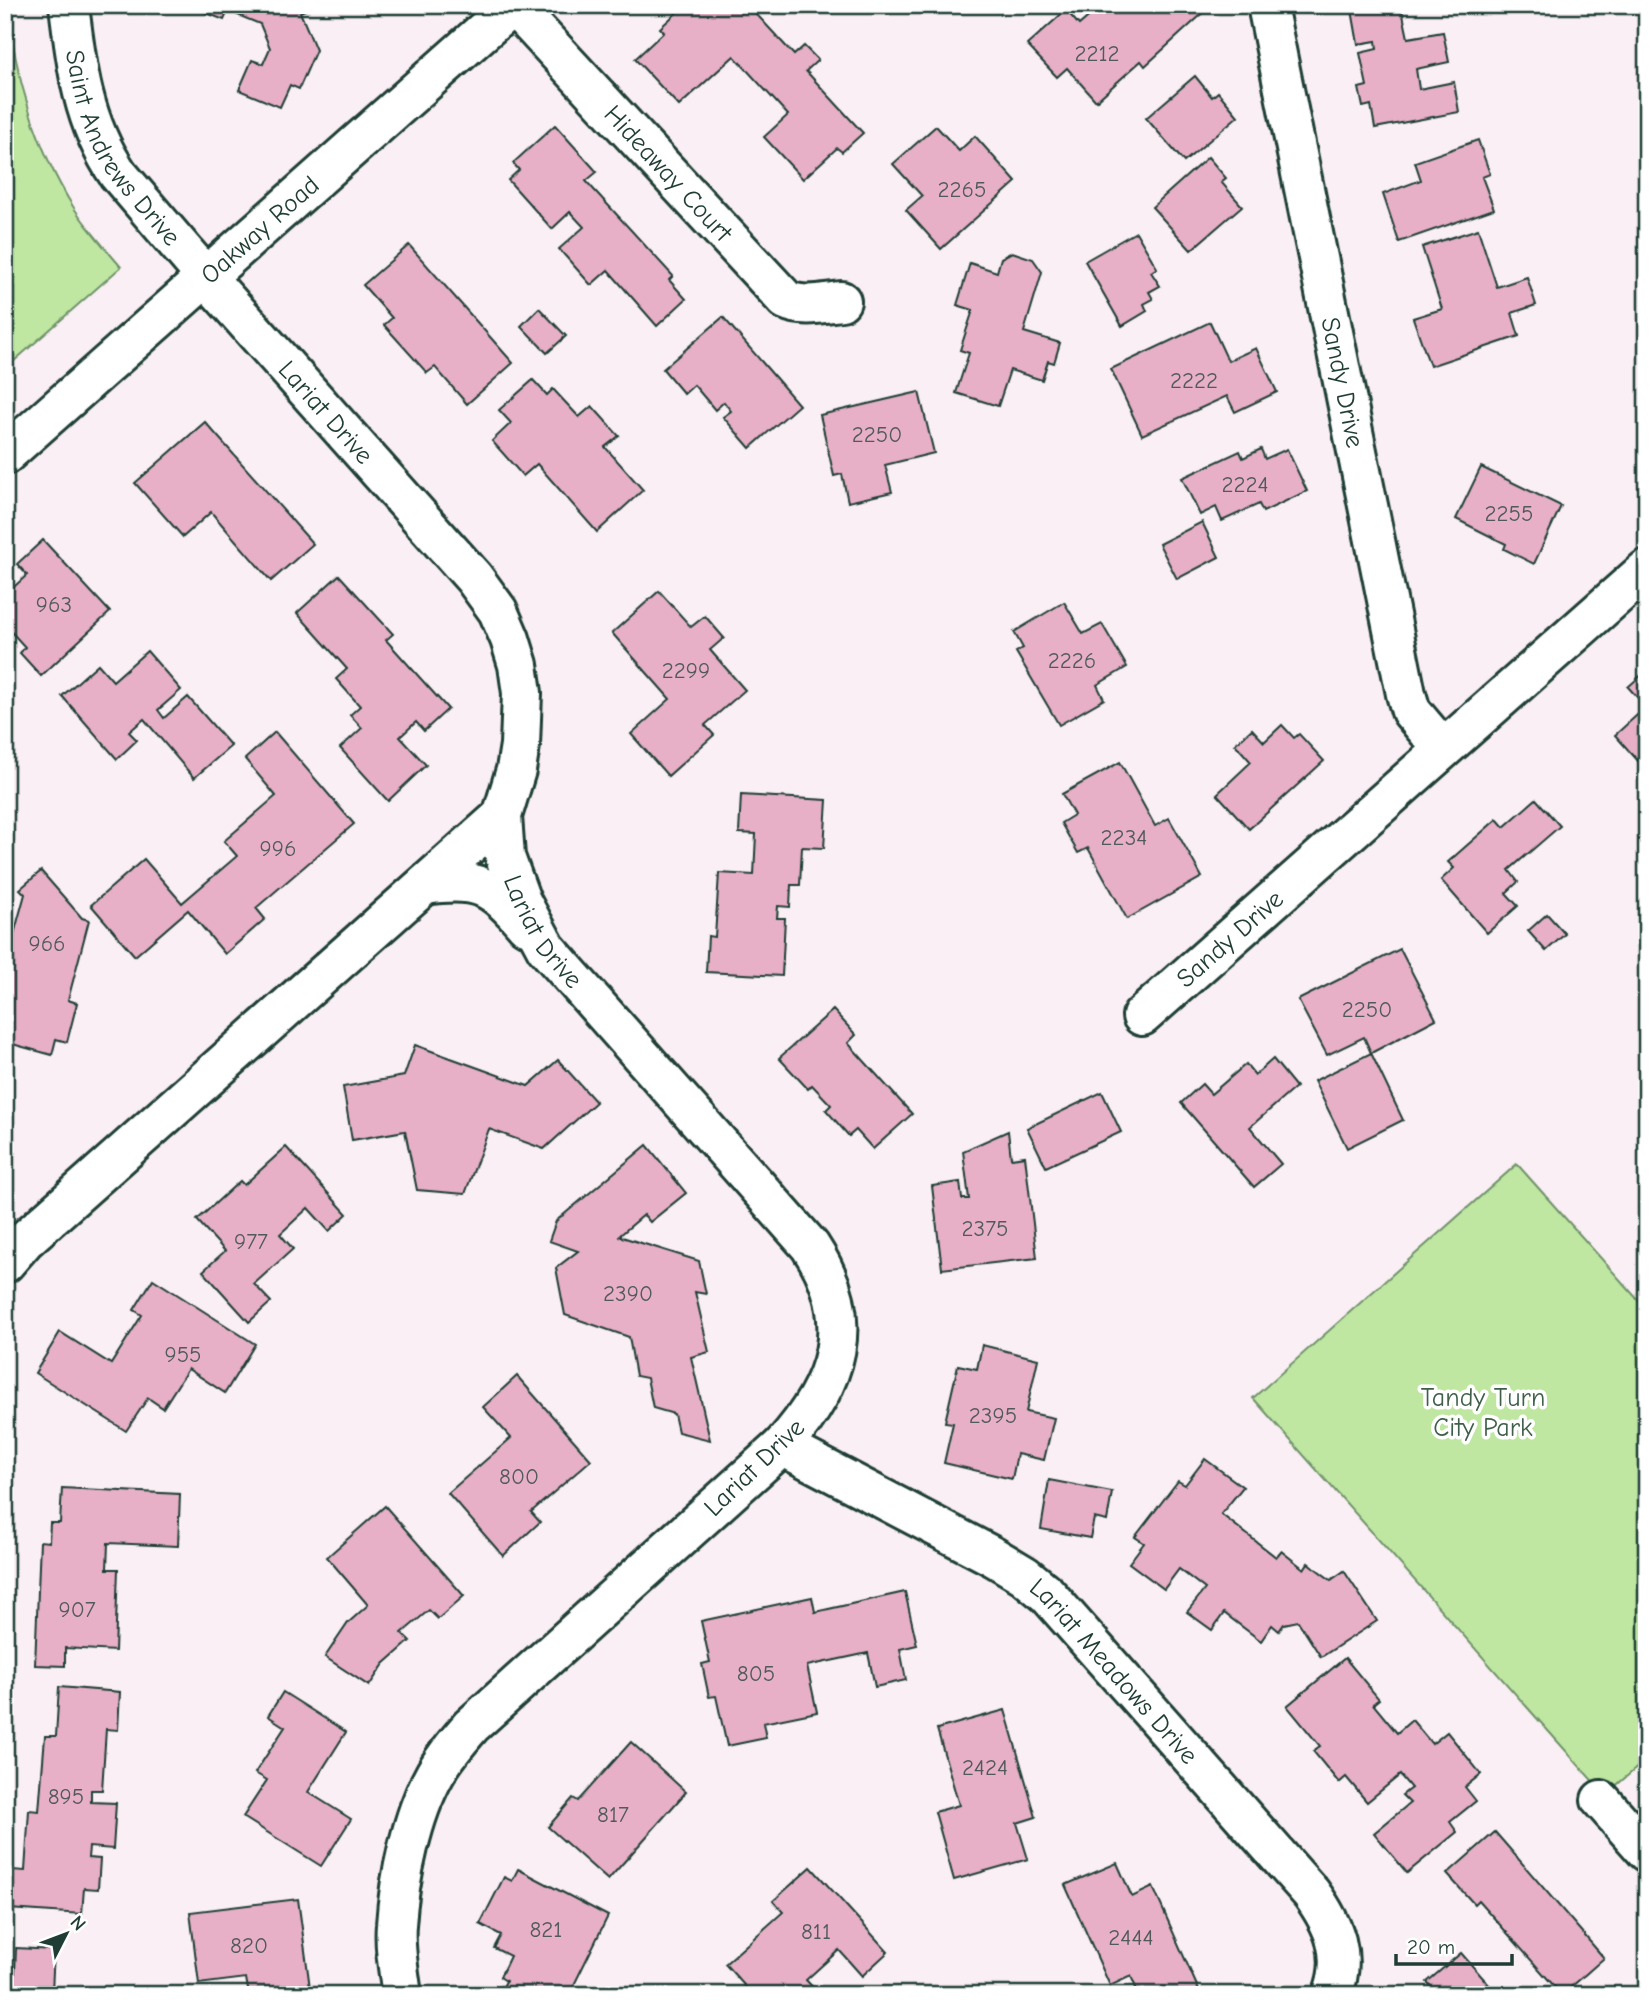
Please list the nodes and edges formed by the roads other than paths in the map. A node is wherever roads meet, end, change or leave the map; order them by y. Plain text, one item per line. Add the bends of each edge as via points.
1 (69, 5) edge
2 (513, 5) edge
3 (1268, 5) edge
4 (206, 276) junction
5 (841, 301) dead end
6 (5, 455) edge
7 (1647, 569) edge
8 (1443, 749) junction
9 (502, 816) junction
10 (425, 885) junction
11 (546, 948) junction
12 (1142, 1016) dead end
13 (5, 1263) edge
14 (782, 1446) junction
15 (1601, 1800) dead end
16 (1647, 1852) edge
17 (402, 1995) edge
18 (1332, 1995) edge

1 - 4 street, Saint Andrews Drive via 81,92 106,157
2 - 4 street, Oakway Road
2 - 5 street, Hideaway Court via 786,300 804,305
3 - 8 street, Sandy Drive via 1406,694 1411,710
4 - 6 street, Oakway Road
4 - 9 street, Lariat Drive via 474,578 498,611 518,665 523,718 516,770
7 - 8 street, Sandy Drive
8 - 12 street, Sandy Drive
9 - 10 street
9 - 11 street, Lariat Drive via 512,881
10 - 11 street via 456,881 495,893
10 - 13 street via 24,1240
11 - 14 street, Lariat Drive via 824,1267 837,1321 831,1374 803,1423
14 - 17 street, Lariat Drive via 471,1726 449,1751 420,1807 402,1881 396,1926
14 - 18 street, Lariat Meadows Drive via 993,1557 1047,1594 1328,1917 1340,1962
15 - 16 street

